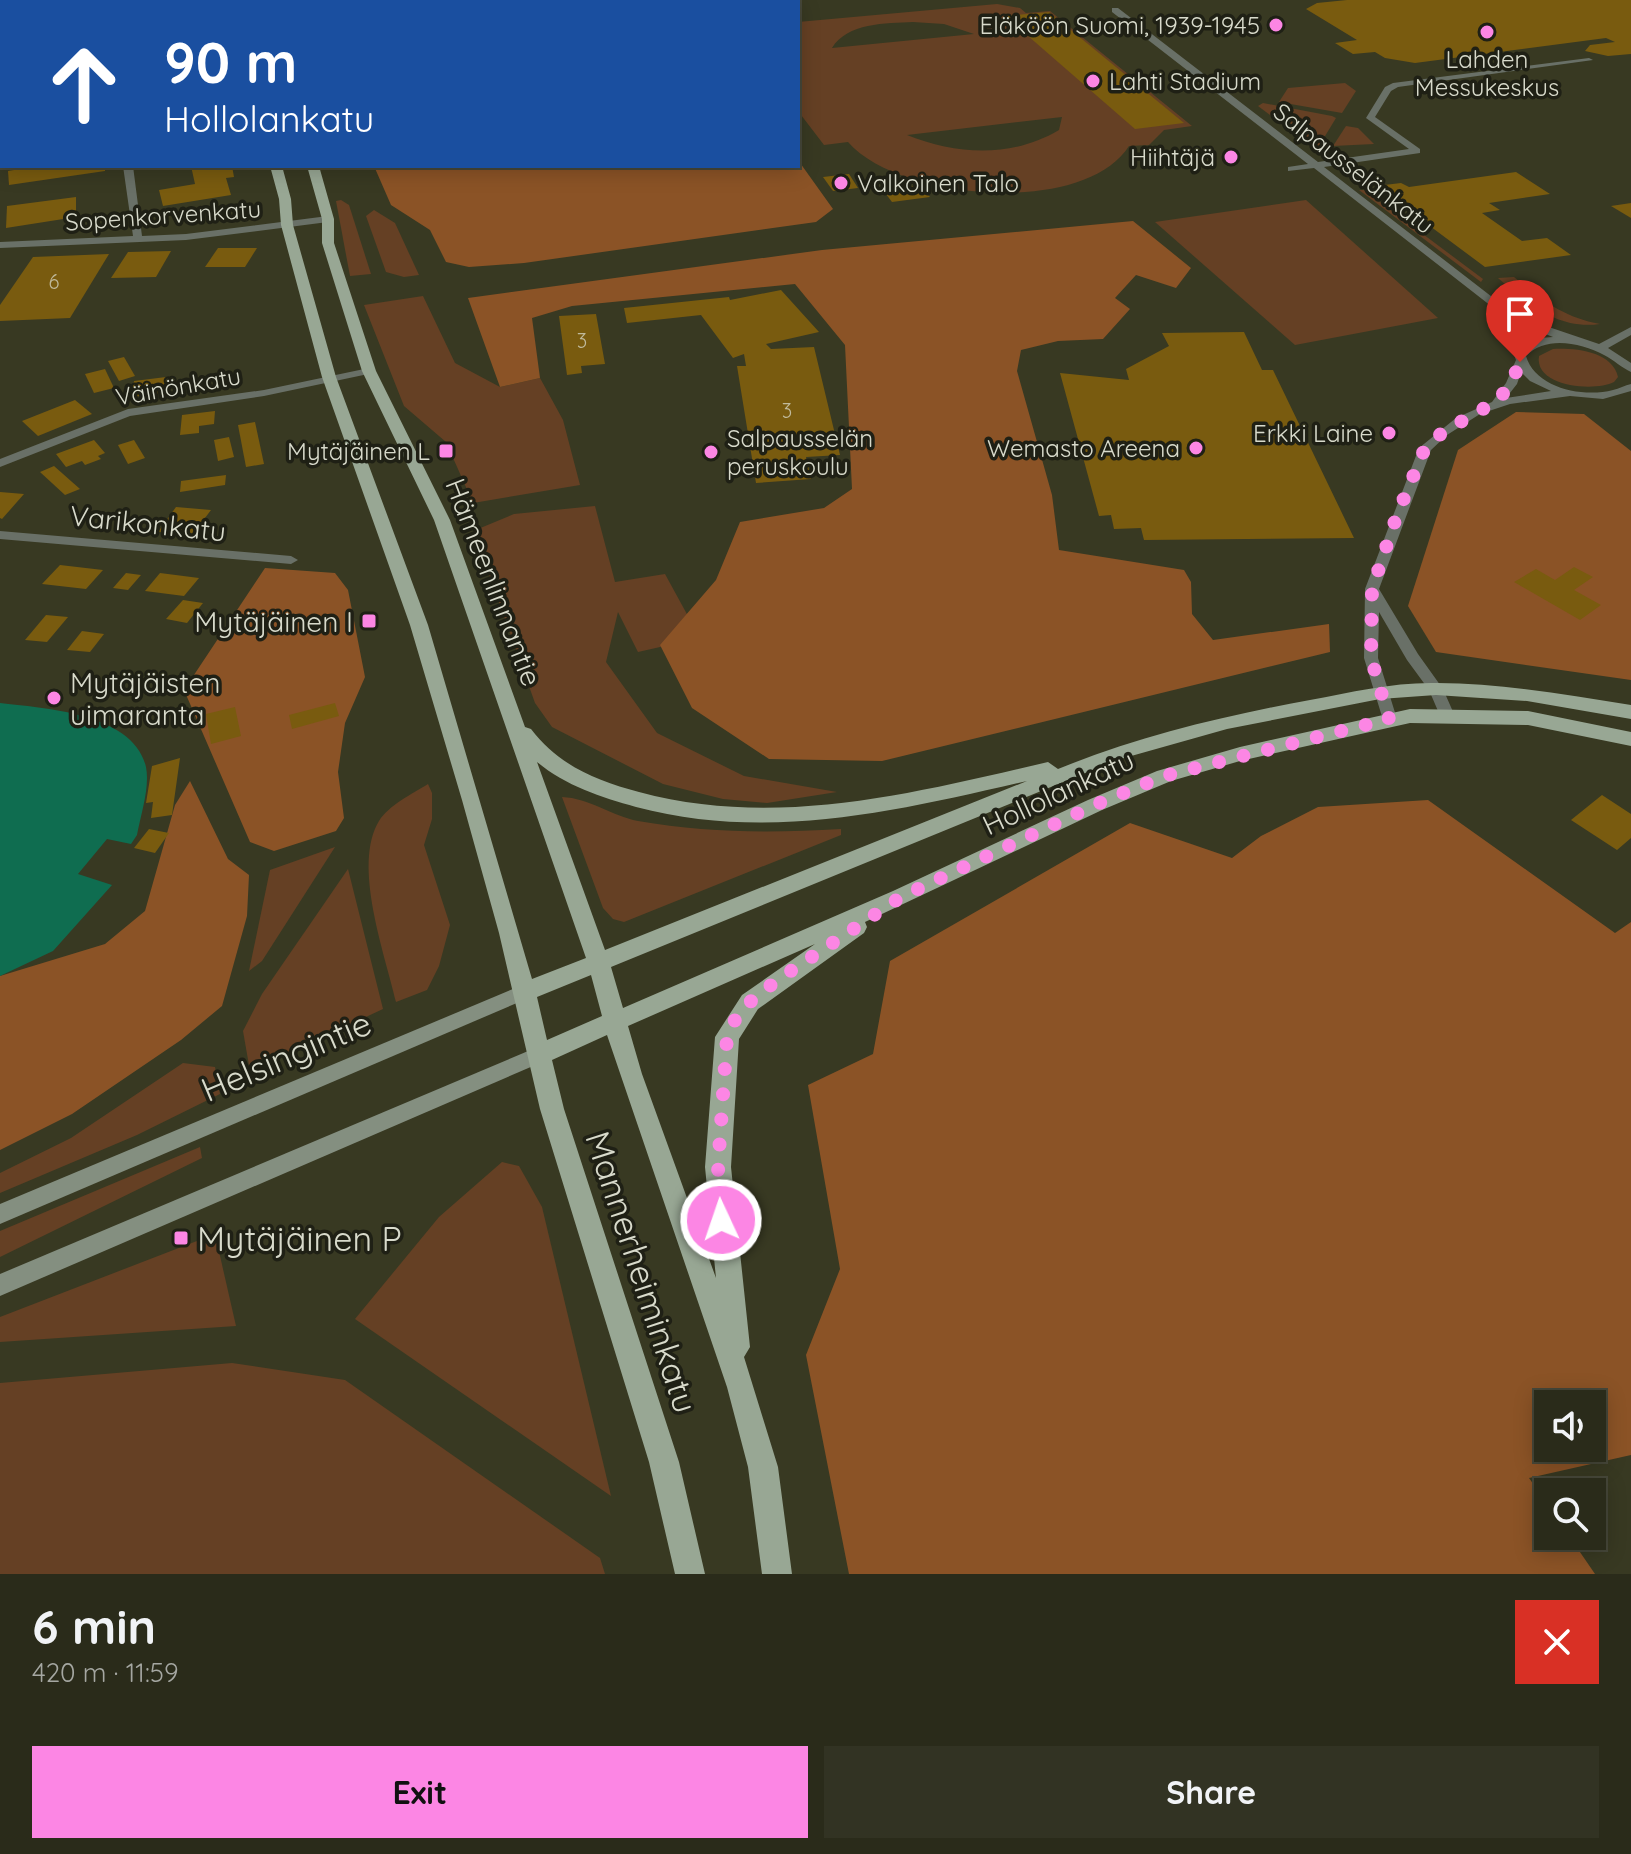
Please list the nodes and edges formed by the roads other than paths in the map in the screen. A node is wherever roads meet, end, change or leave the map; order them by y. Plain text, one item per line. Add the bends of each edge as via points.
1 (1115, 10) dead end
2 (1589, 60) dead end
3 (1315, 166) junction
4 (128, 168) edge
5 (277, 168) edge
6 (314, 168) edge
7 (1291, 169) dead end
8 (328, 219) junction
9 (287, 225) junction
10 (138, 240) junction
11 (0, 245) edge
12 (1492, 302) junction
13 (1631, 330) edge
14 (1574, 341) junction
15 (1601, 348) junction
16 (1618, 357) junction
17 (1520, 358) junction
18 (1631, 362) edge
19 (1631, 369) edge
20 (369, 371) junction
21 (329, 377) junction
22 (1631, 387) edge
23 (1570, 393) junction
24 (1600, 396) junction
25 (1631, 400) edge
26 (1497, 401) junction
27 (0, 463) edge
28 (0, 535) edge
29 (291, 560) dead end
30 (1372, 589) junction
31 (1436, 689) junction
32 (1380, 693) junction
33 (1631, 712) edge
34 (1446, 714) junction
35 (513, 717) junction
36 (1389, 719) junction
37 (1631, 739) edge
38 (1111, 755) junction
39 (901, 897) junction
40 (599, 964) junction
41 (525, 992) junction
42 (615, 1023) junction
43 (540, 1054) junction
44 (0, 1214) edge
45 (0, 1285) edge
46 (741, 1387) junction
47 (690, 1574) edge
48 (777, 1574) edge

1 - 3 street, Salpausselänkatu
2 - 3 street via 1396,85 1370,118 1417,151
3 - 7 street
3 - 12 street, Salpausselänkatu
4 - 10 street
5 - 9 main road
6 - 8 main road, Hämeenlinnantie
8 - 9 street, Sopenkorvenkatu
8 - 20 main road, Hämeenlinnantie via 328,243
9 - 10 street, Sopenkorvenkatu
9 - 21 main road
10 - 11 street, Sopenkorvenkatu
12 - 14 street, Salpausselänkatu
12 - 17 street, Salpausselänkatu via 1507,323
13 - 15 street
14 - 15 street
14 - 17 street via 1538,342
15 - 16 street
16 - 18 street
16 - 19 street
17 - 23 street via 1536,379
17 - 26 street via 1511,384
20 - 21 street, Väinönkatu
20 - 35 main road, Hämeenlinnantie via 442,520
21 - 27 street, Väinönkatu via 264,393 128,413
21 - 41 main road via 419,625
22 - 24 street
23 - 24 street
23 - 26 street
24 - 25 street
26 - 30 street via 1425,448
28 - 29 street, Varikonkatu
30 - 31 street
30 - 32 street via 1371,658
31 - 32 main road, Hollolankatu
31 - 33 main road, Hollolankatu via 1527,695
31 - 34 street
32 - 36 street
32 - 38 main road, Hollolankatu via 1227,722
34 - 36 main road, Hollolankatu
34 - 37 main road, Hollolankatu via 1528,718
35 - 38 main road via 533,749 593,786 679,812 734,818 804,818 891,805
35 - 40 main road, Hämeenlinnantie
36 - 39 main road, Hollolankatu via 1164,776
38 - 40 main road, Hollolankatu
39 - 42 main road, Hollolankatu
39 - 46 main road via 776,981 750,1002 727,1037 718,1167
40 - 41 main road, Helsingintie
40 - 42 main road, Hämeenlinnantie
41 - 43 main road, Mannerheiminkatu
41 - 44 main road, Helsingintie
42 - 43 main road, Hollolankatu
42 - 46 main road, Mannerheiminkatu
43 - 45 main road
43 - 47 main road, Mannerheiminkatu via 552,1109 664,1462
46 - 48 main road, Mannerheiminkatu via 763,1467

